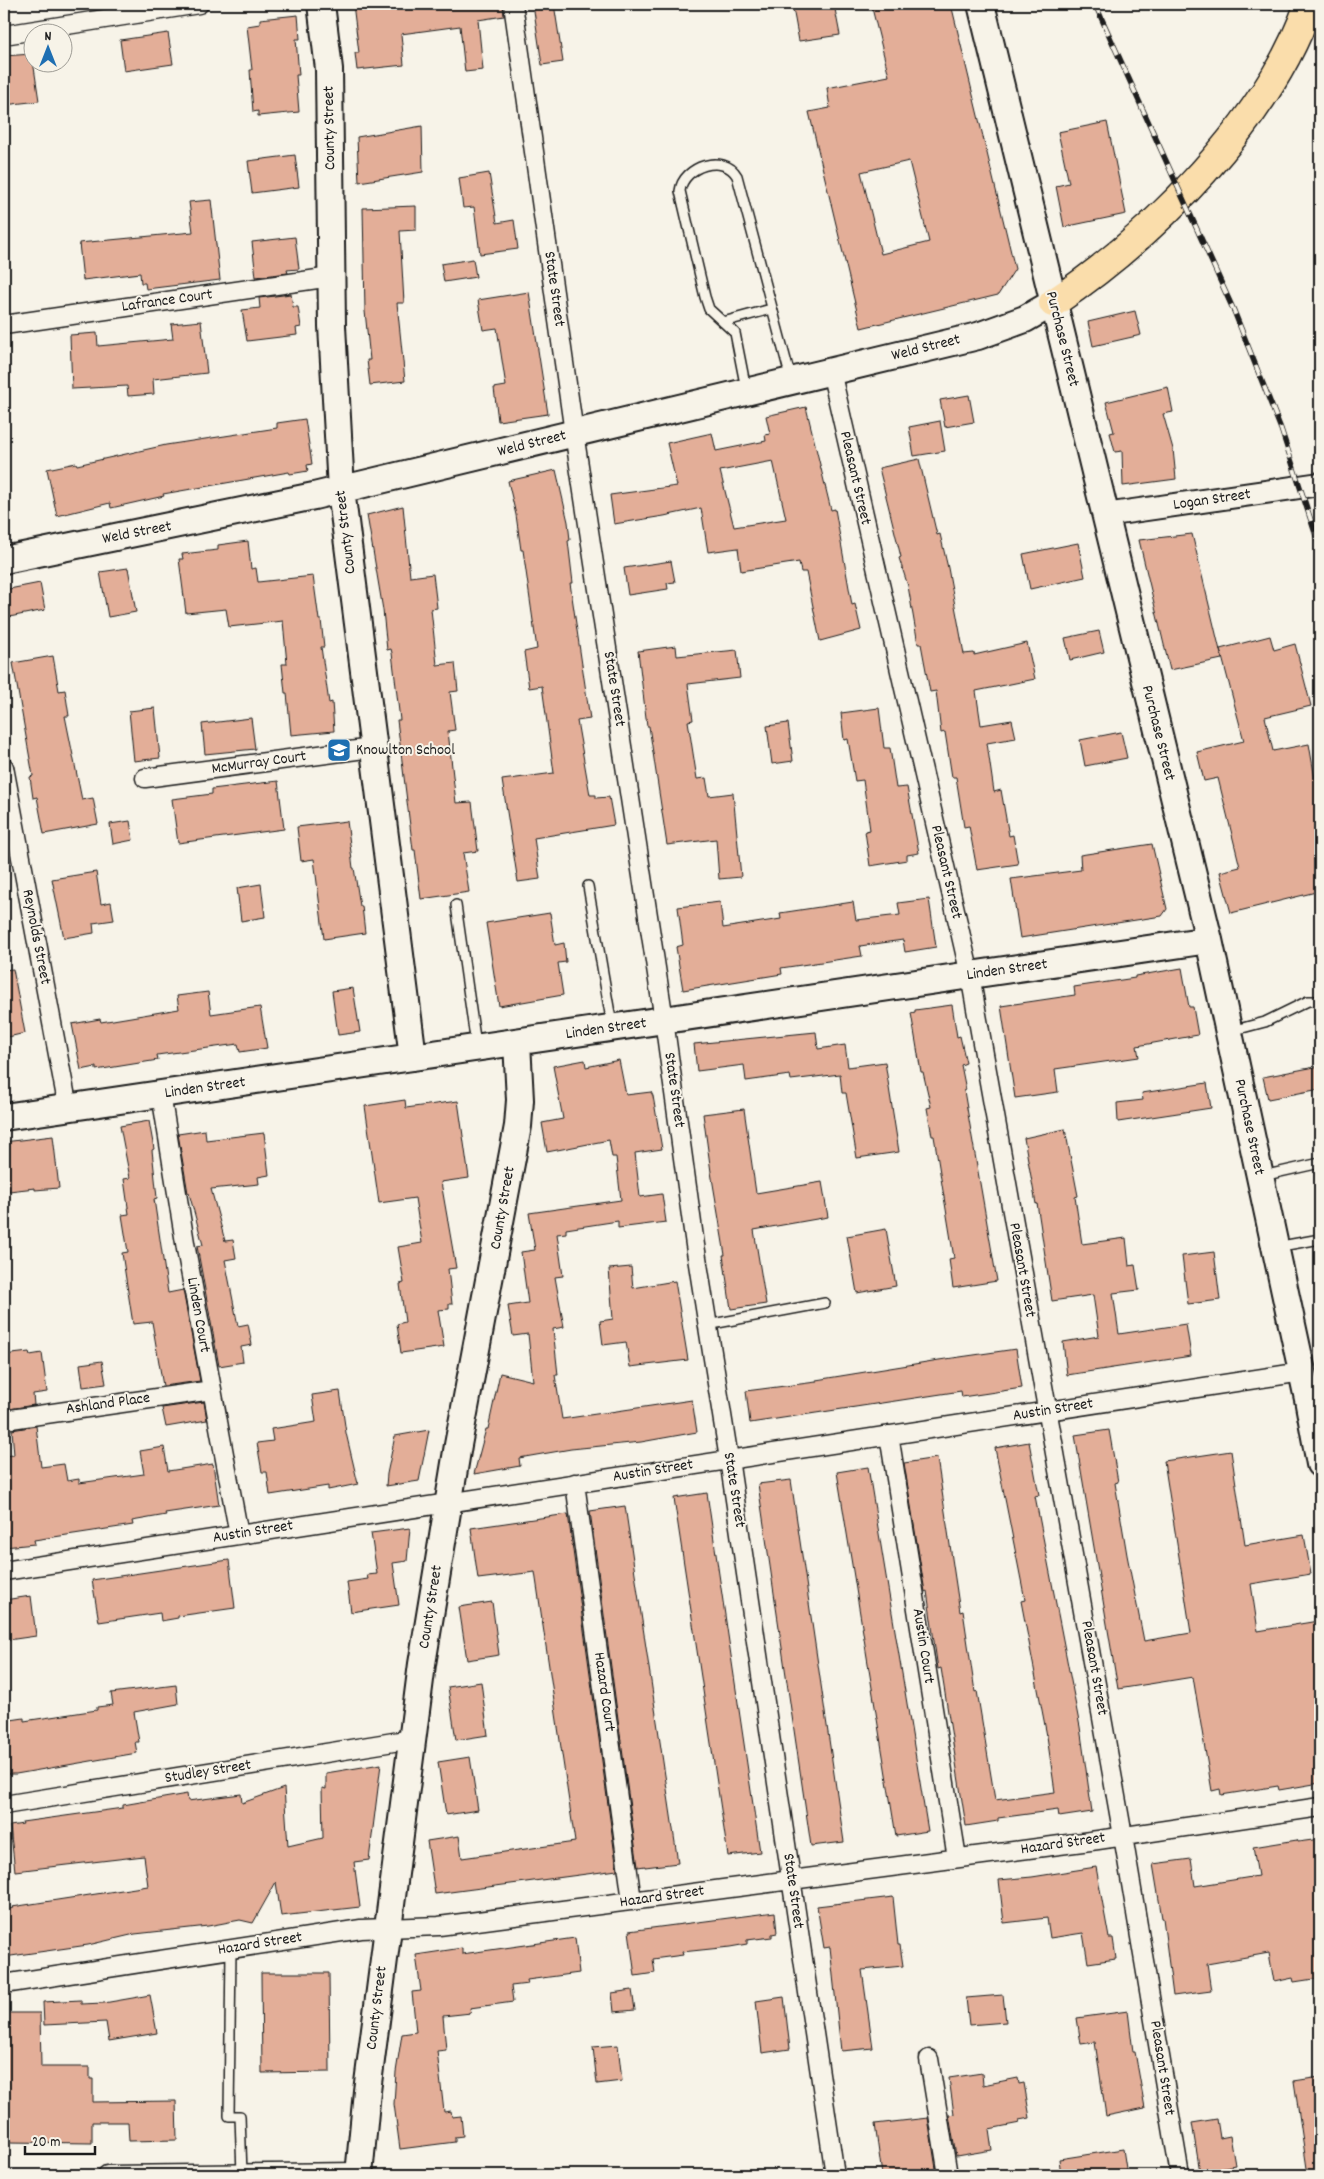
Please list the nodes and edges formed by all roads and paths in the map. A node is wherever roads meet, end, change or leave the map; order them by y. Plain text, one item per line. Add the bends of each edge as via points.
1 (199, 4) edge
2 (321, 4) edge
3 (513, 4) edge
4 (981, 4) edge
5 (1310, 4) edge
6 (1320, 33) edge
7 (4, 35) edge
8 (331, 277) junction
9 (1053, 303) junction
10 (771, 309) junction
11 (724, 322) junction
12 (4, 325) edge
13 (831, 371) junction
14 (791, 381) junction
15 (746, 392) junction
16 (574, 433) junction
17 (1320, 484) edge
18 (341, 490) junction
19 (1105, 515) junction
20 (4, 560) edge
21 (372, 748) junction
22 (4, 767) edge
23 (145, 778) dead end
24 (588, 886) dead end
25 (456, 905) dead end
26 (1208, 940) junction
27 (970, 975) junction
28 (1320, 1001) edge
29 (664, 1020) junction
30 (613, 1028) junction
31 (1228, 1032) junction
32 (517, 1042) junction
33 (477, 1048) junction
34 (413, 1057) junction
35 (161, 1094) junction
36 (68, 1108) junction
37 (4, 1118) edge
38 (1320, 1163) edge
39 (1260, 1176) junction
40 (1320, 1239) edge
41 (1275, 1248) junction
42 (825, 1303) dead end
43 (707, 1325) junction
44 (1302, 1372) junction
45 (212, 1390) junction
46 (1048, 1411) junction
47 (4, 1420) edge
48 (889, 1435) junction
49 (729, 1459) junction
50 (1320, 1464) edge
51 (575, 1482) junction
52 (448, 1502) junction
53 (239, 1535) junction
54 (4, 1571) edge
55 (412, 1739) junction
56 (4, 1805) edge
57 (1320, 1807) edge
58 (1123, 1836) junction
59 (957, 1858) junction
60 (792, 1880) junction
61 (632, 1901) junction
62 (388, 1927) junction
63 (231, 1949) junction
64 (4, 1984) edge
65 (929, 2059) dead end
66 (242, 2174) junction
67 (359, 2174) edge
68 (108, 2175) edge
69 (835, 2175) edge
70 (948, 2175) edge
71 (1180, 2175) edge

1 - 7 street
2 - 8 main road, County Street via 330,96
3 - 16 street, State Street
4 - 9 main road, Purchase Street
5 - 6 highway
5 - 9 highway via 1286,55 1228,142 1173,203 1134,240
8 - 12 street, Lafrance Court
8 - 18 main road, County Street
9 - 13 main road, Weld Street via 1026,319 978,336
9 - 19 main road, Purchase Street
10 - 11 lane
10 - 11 lane via 737,176 733,170 720,164 706,166 688,174 680,192 709,309
10 - 14 lane
11 - 15 lane via 735,333
13 - 14 main road, Weld Street
13 - 27 street, Pleasant Street
14 - 15 main road, Weld Street
15 - 16 main road, Weld Street
16 - 18 main road, Weld Street
16 - 29 street, State Street
17 - 19 street, Logan Street
18 - 20 main road, Weld Street
18 - 21 main road, County Street
19 - 26 main road, Purchase Street
21 - 23 street, McMurray Court
21 - 34 main road, County Street
22 - 36 street, Reynolds Street
24 - 30 lane
25 - 33 lane
26 - 27 main road, Linden Street
26 - 31 main road, Purchase Street
27 - 29 main road, Linden Street
27 - 46 street, Pleasant Street
28 - 31 lane via 1308,1000 1265,1022
29 - 30 main road, Linden Street
29 - 43 street, State Street
30 - 32 main road, Linden Street
31 - 39 main road, Purchase Street
32 - 33 main road, Linden Street
32 - 52 main road, County Street via 518,1126
33 - 34 main road, Linden Street
34 - 35 main road, Linden Street
35 - 36 main road, Linden Street
35 - 45 street, Linden Court
36 - 37 main road, Linden Street
38 - 39 lane
39 - 41 main road, Purchase Street
40 - 41 lane
41 - 44 main road, Purchase Street
42 - 43 lane
43 - 49 street, State Street
44 - 46 street, Austin Street
44 - 50 main road, Purchase Street
45 - 47 street, Ashland Place
45 - 53 street, Linden Court
46 - 48 street, Austin Street
46 - 58 street, Pleasant Street
48 - 49 street, Austin Street
48 - 59 street, Austin Court
49 - 51 street, Austin Street
49 - 60 street, State Street
51 - 52 street, Austin Street
51 - 61 street, Hazard Court
52 - 53 street, Austin Street
52 - 55 main road, County Street
53 - 54 street, Austin Street
55 - 56 street, Studley Street
55 - 62 main road, County Street
57 - 58 street, Hazard Street
58 - 59 street, Hazard Street
58 - 71 street, Pleasant Street
59 - 60 street, Hazard Street
60 - 61 street, Hazard Street
60 - 69 street, State Street
61 - 62 street, Hazard Street via 439,1926
62 - 63 street, Hazard Street
62 - 67 main road, County Street
63 - 64 street, Hazard Street
63 - 66 lane via 230,2116 240,2116
65 - 70 street
66 - 67 street
66 - 68 street

